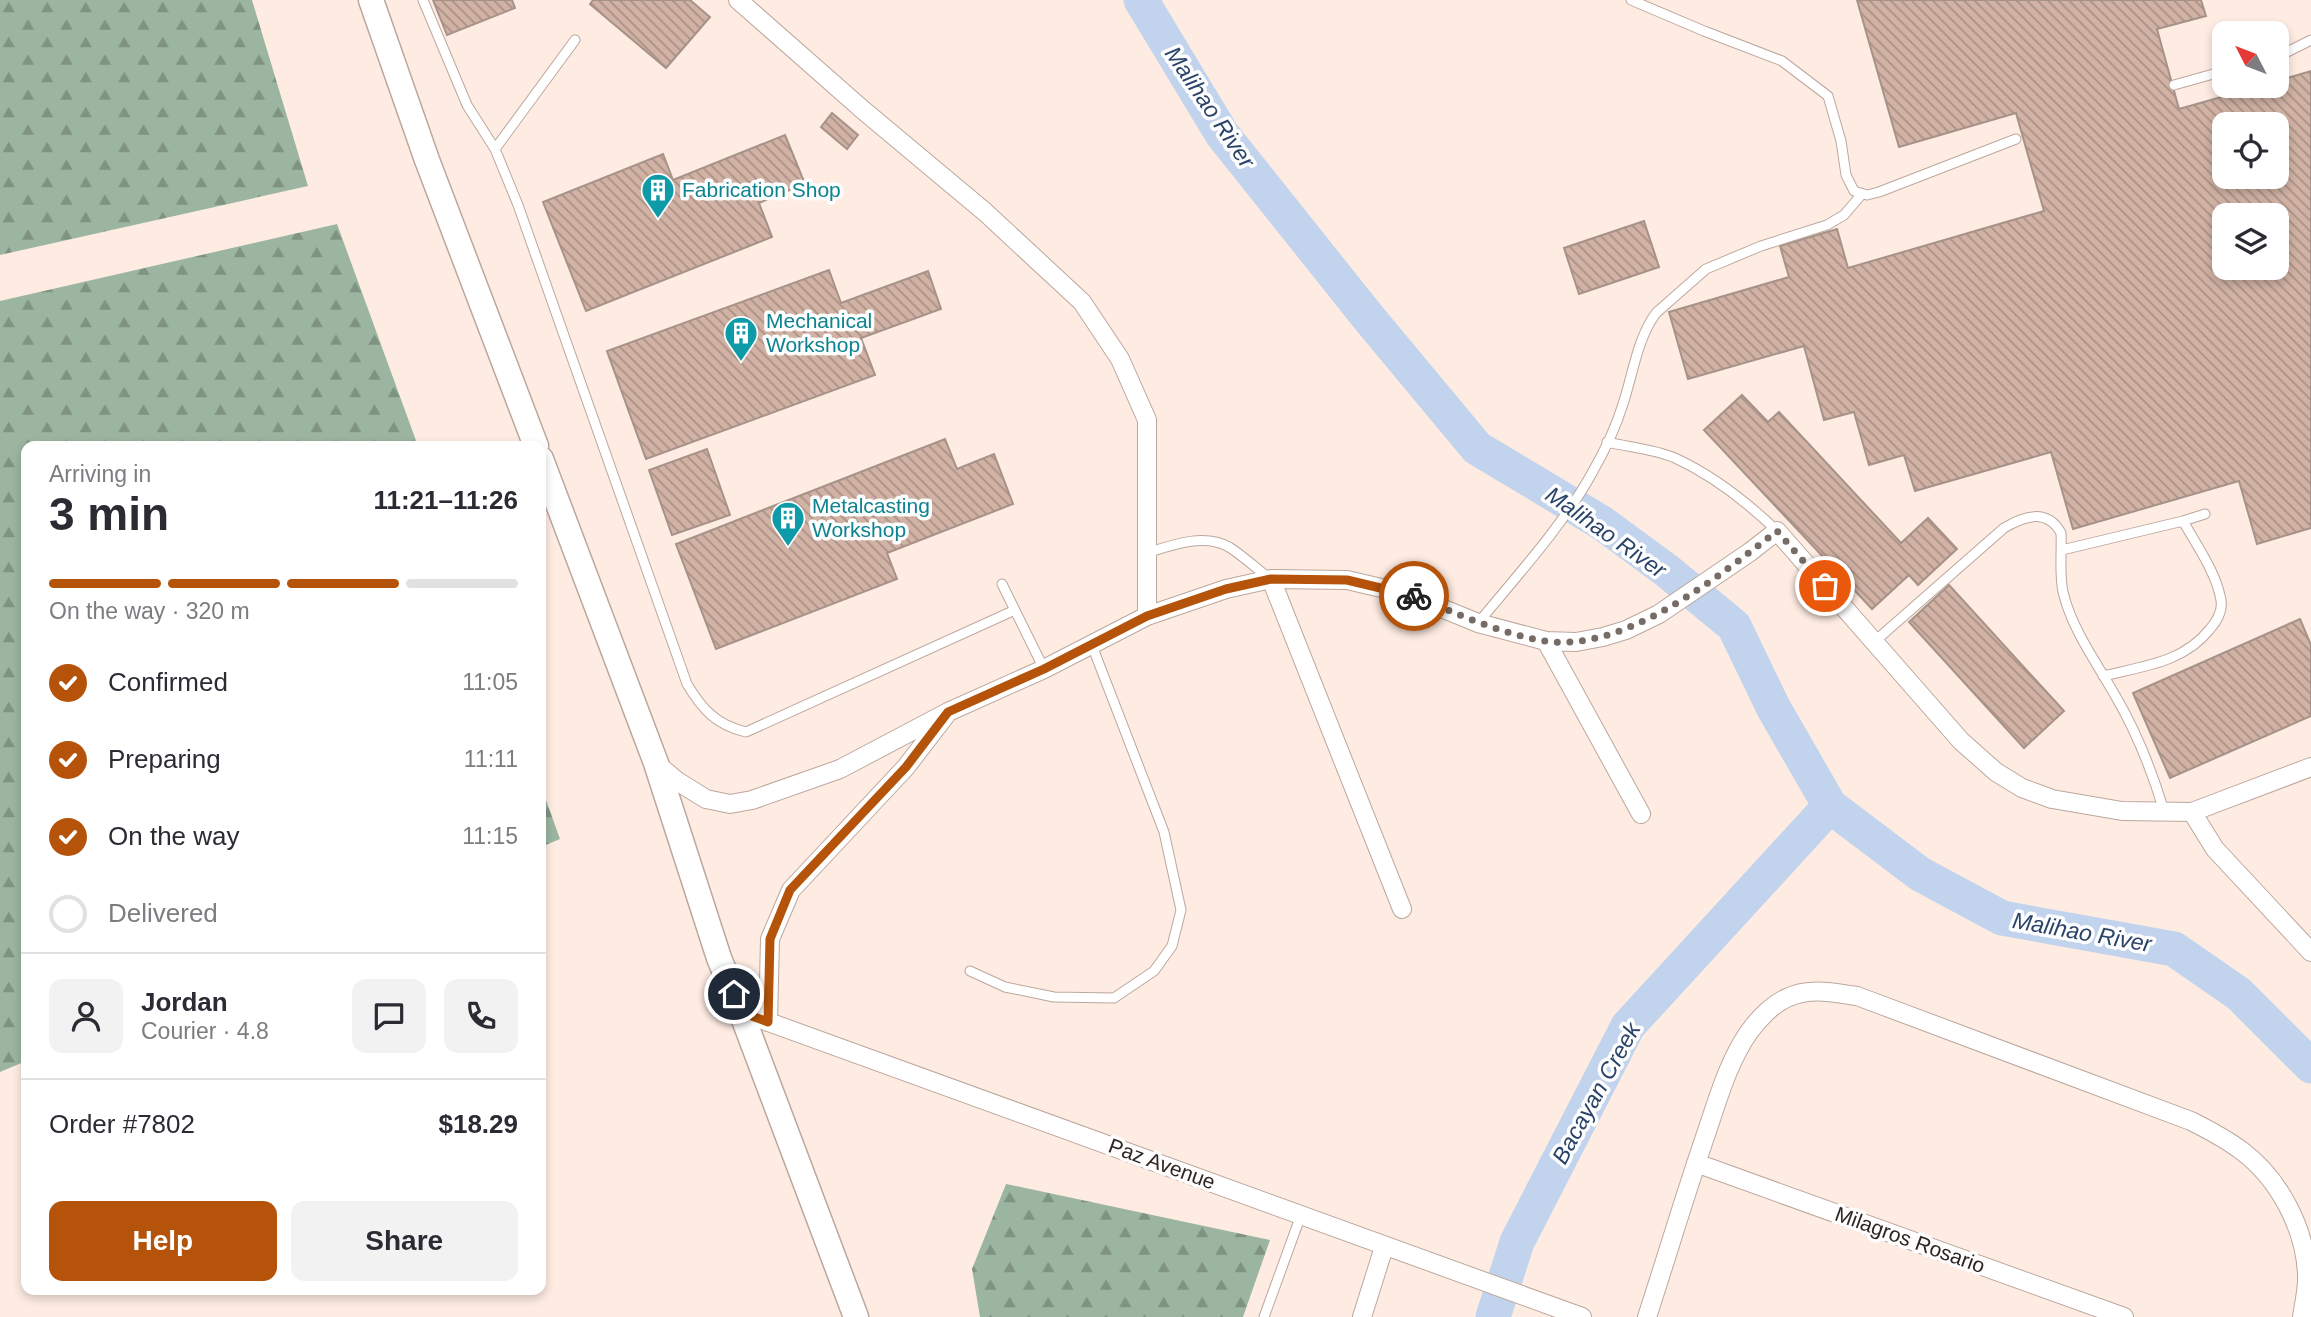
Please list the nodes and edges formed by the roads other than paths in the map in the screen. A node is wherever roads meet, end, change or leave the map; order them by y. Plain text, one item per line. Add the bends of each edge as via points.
1 (371, 0) edge
2 (423, 0) edge
3 (738, 0) edge
4 (1631, 0) edge
5 (575, 40) dead end
6 (2311, 40) edge
7 (2289, 51) edge
8 (2212, 74) edge
9 (2174, 85) dead end
10 (2016, 139) dead end
11 (495, 149) junction
12 (1862, 194) junction
13 (534, 441) edge
14 (1606, 442) junction
15 (546, 472) edge
16 (2205, 514) dead end
17 (2183, 522) junction
18 (1777, 531) junction
19 (2062, 550) junction
20 (1147, 553) junction
21 (1271, 579) junction
22 (1002, 584) dead end
23 (1015, 610) junction
24 (1147, 616) junction
25 (1478, 623) junction
26 (1546, 641) junction
27 (1874, 642) junction
28 (1091, 643) junction
29 (1044, 669) junction
30 (2103, 676) junction
31 (948, 712) junction
32 (656, 763) junction
33 (2311, 767) edge
34 (2164, 811) junction
35 (2192, 813) junction
36 (1641, 814) dead end
37 (1402, 909) dead end
38 (2311, 952) edge
39 (970, 971) dead end
40 (741, 1012) junction
41 (768, 1022) junction
42 (1696, 1163) junction
43 (1301, 1215) junction
44 (1384, 1247) junction
45 (856, 1317) edge
46 (1264, 1317) edge
47 (1362, 1317) edge
48 (1582, 1317) edge
49 (1647, 1317) edge
50 (2124, 1317) edge
51 (2302, 1317) edge

1 - 13 street
2 - 11 lane via 467,105
3 - 20 street via 985,212 1082,302 1120,359 1147,419
4 - 12 lane via 1782,61 1828,96 1846,175 1854,191
5 - 11 lane
6 - 7 lane
8 - 9 lane
10 - 12 lane via 1879,192
11 - 23 lane via 687,684 719,722 746,732
12 - 14 lane via 1828,225 1706,269 1671,298 1647,328 1622,408
14 - 18 lane via 1674,458 1740,499
14 - 25 lane via 1592,474 1553,530
15 - 32 street
16 - 17 lane
17 - 19 lane
17 - 30 lane via 2211,571 2221,613 2198,644 2172,659
18 - 26 street via 1659,614 1603,637
18 - 27 street
19 - 27 lane via 2061,533 2047,517 2018,519
19 - 30 lane via 2062,589 2069,613
20 - 21 lane via 1181,542 1227,546
20 - 24 street
21 - 24 street
21 - 25 street via 1347,580 1407,594
21 - 37 street
22 - 23 lane
23 - 29 lane
24 - 28 street
25 - 26 street
26 - 36 street
27 - 34 street via 1961,741 2022,788 2052,799 2122,811
28 - 29 street
28 - 39 lane via 1164,832 1181,910 1172,946 1154,971 1114,998 1054,997 1005,987
29 - 31 street
30 - 34 lane via 2145,754
31 - 32 street via 841,768 730,804 706,799
31 - 41 street via 906,767 790,890 770,939
32 - 40 street
33 - 35 street
34 - 35 street
35 - 38 street via 2215,849
40 - 41 street, Paz Avenue
40 - 45 street
41 - 43 street, Paz Avenue
42 - 49 street
42 - 50 street, Milagros Rosario
42 - 51 street via 1725,1080 1750,1030 1789,997 1818,992 1857,996 2191,1121 2223,1138 2245,1154 2283,1196 2303,1246 2307,1275
43 - 44 street, Paz Avenue
43 - 46 lane
44 - 47 street
44 - 48 street, Paz Avenue

